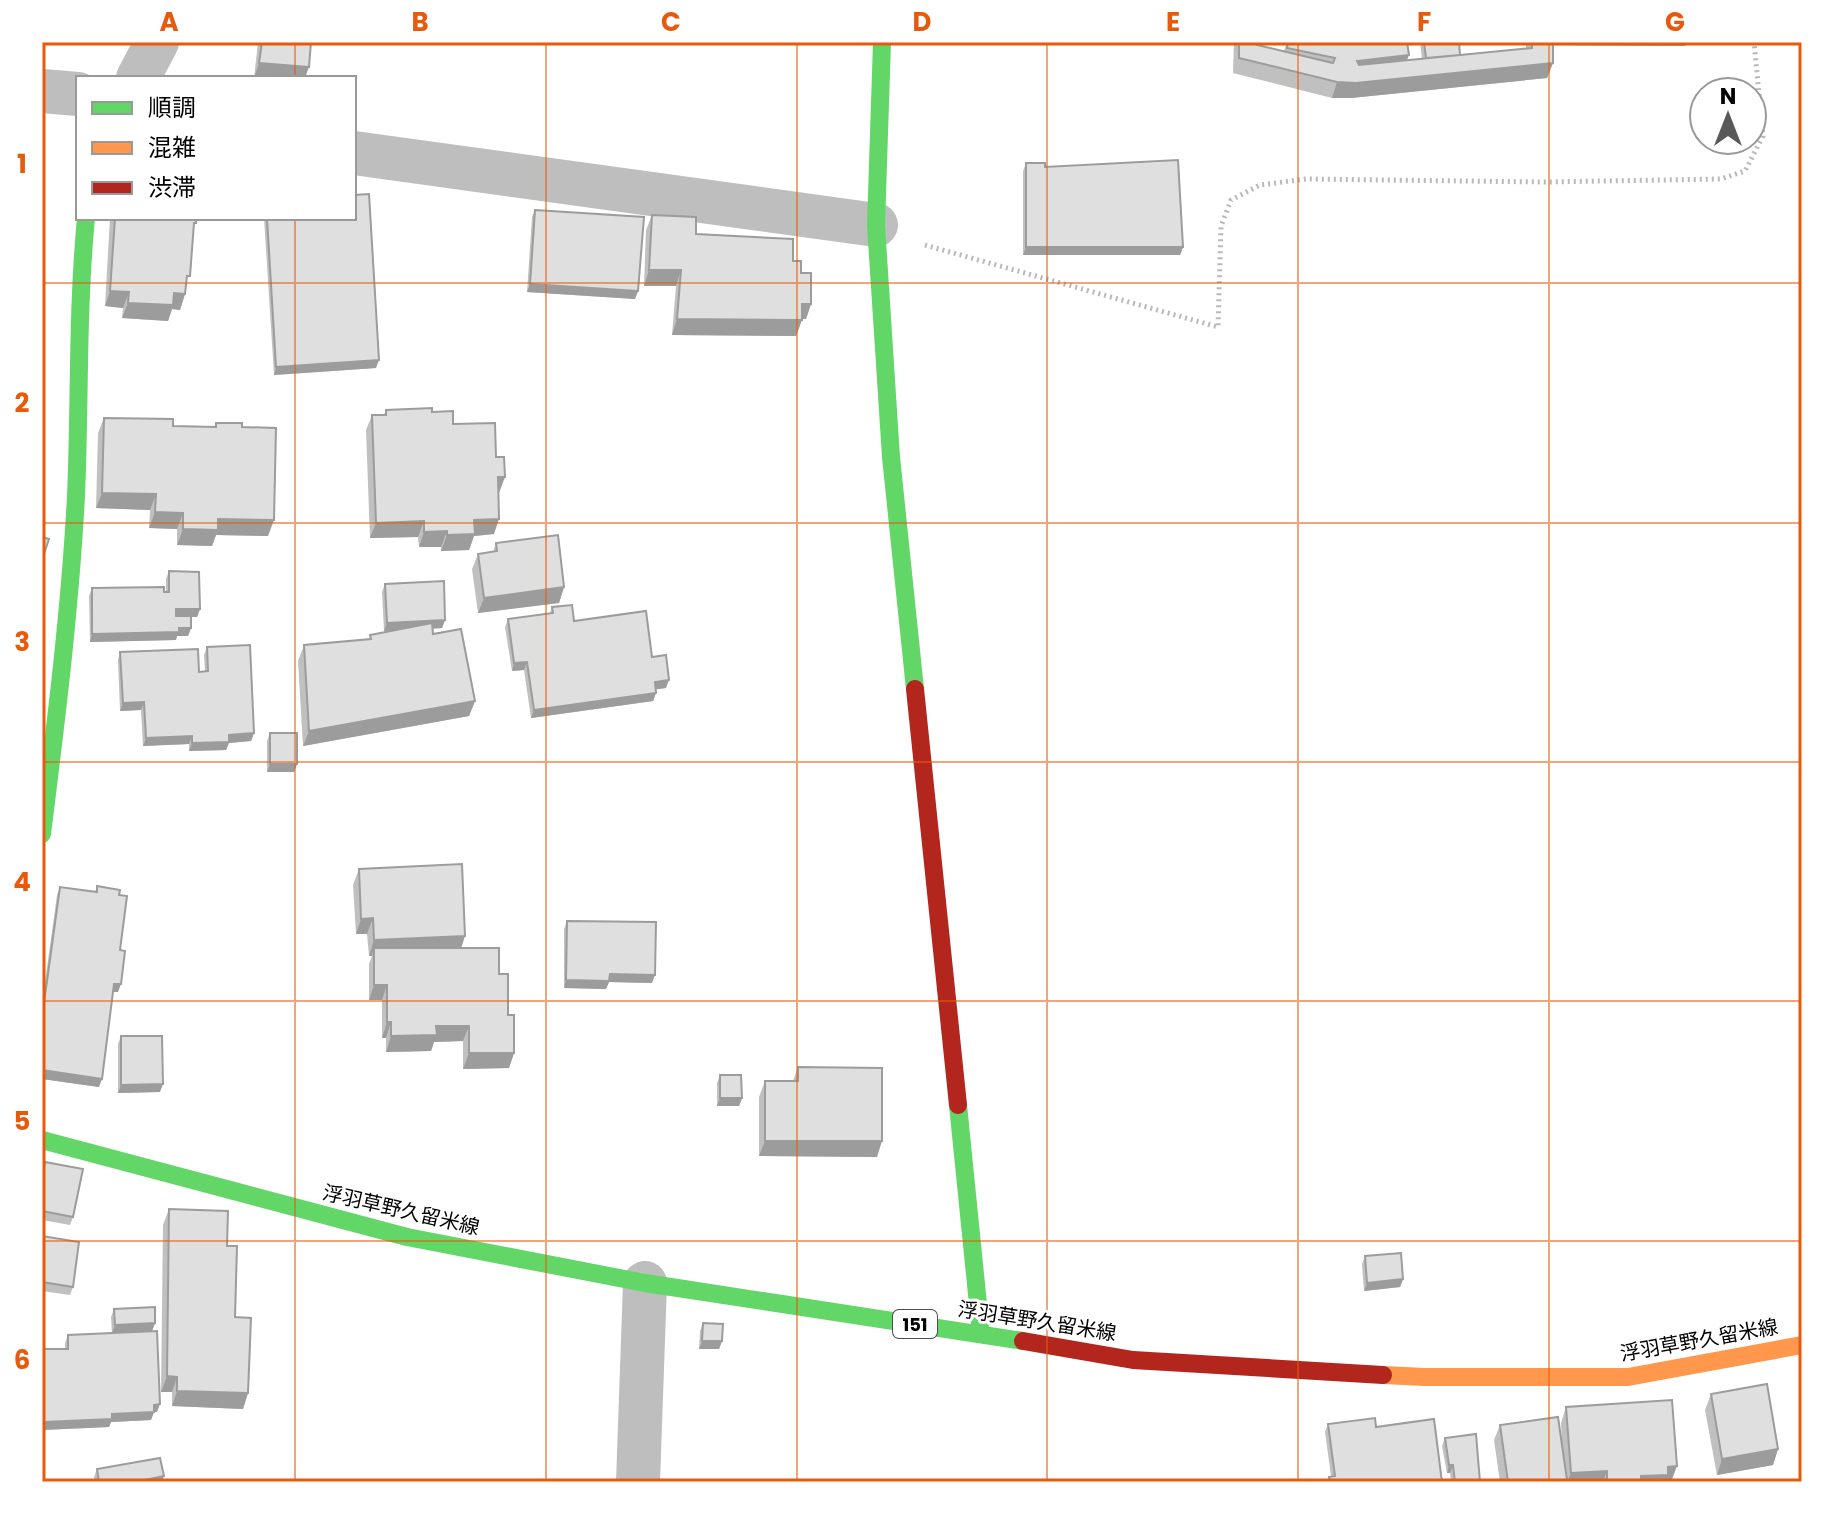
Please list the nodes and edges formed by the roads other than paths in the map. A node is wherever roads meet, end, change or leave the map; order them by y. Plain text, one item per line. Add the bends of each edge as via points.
1 (157, 42) edge
2 (882, 42) edge
3 (139, 76) edge
4 (42, 91) edge
5 (76, 94) edge
6 (356, 153) edge
7 (86, 220) edge
8 (876, 225) junction
9 (42, 834) edge
10 (42, 1140) edge
11 (645, 1283) junction
12 (981, 1334) junction
13 (1802, 1345) edge
14 (638, 1482) edge

1 - 3 street
2 - 8 street
4 - 5 street
6 - 8 street
7 - 9 street via 67,627
8 - 12 street via 891,457
10 - 11 street, 浮羽草野久留米線 / 151 via 407,1237
11 - 12 street, 浮羽草野久留米線 / 151
11 - 14 street
12 - 13 street, 浮羽草野久留米線 / 151 via 1133,1360 1425,1377 1628,1377

